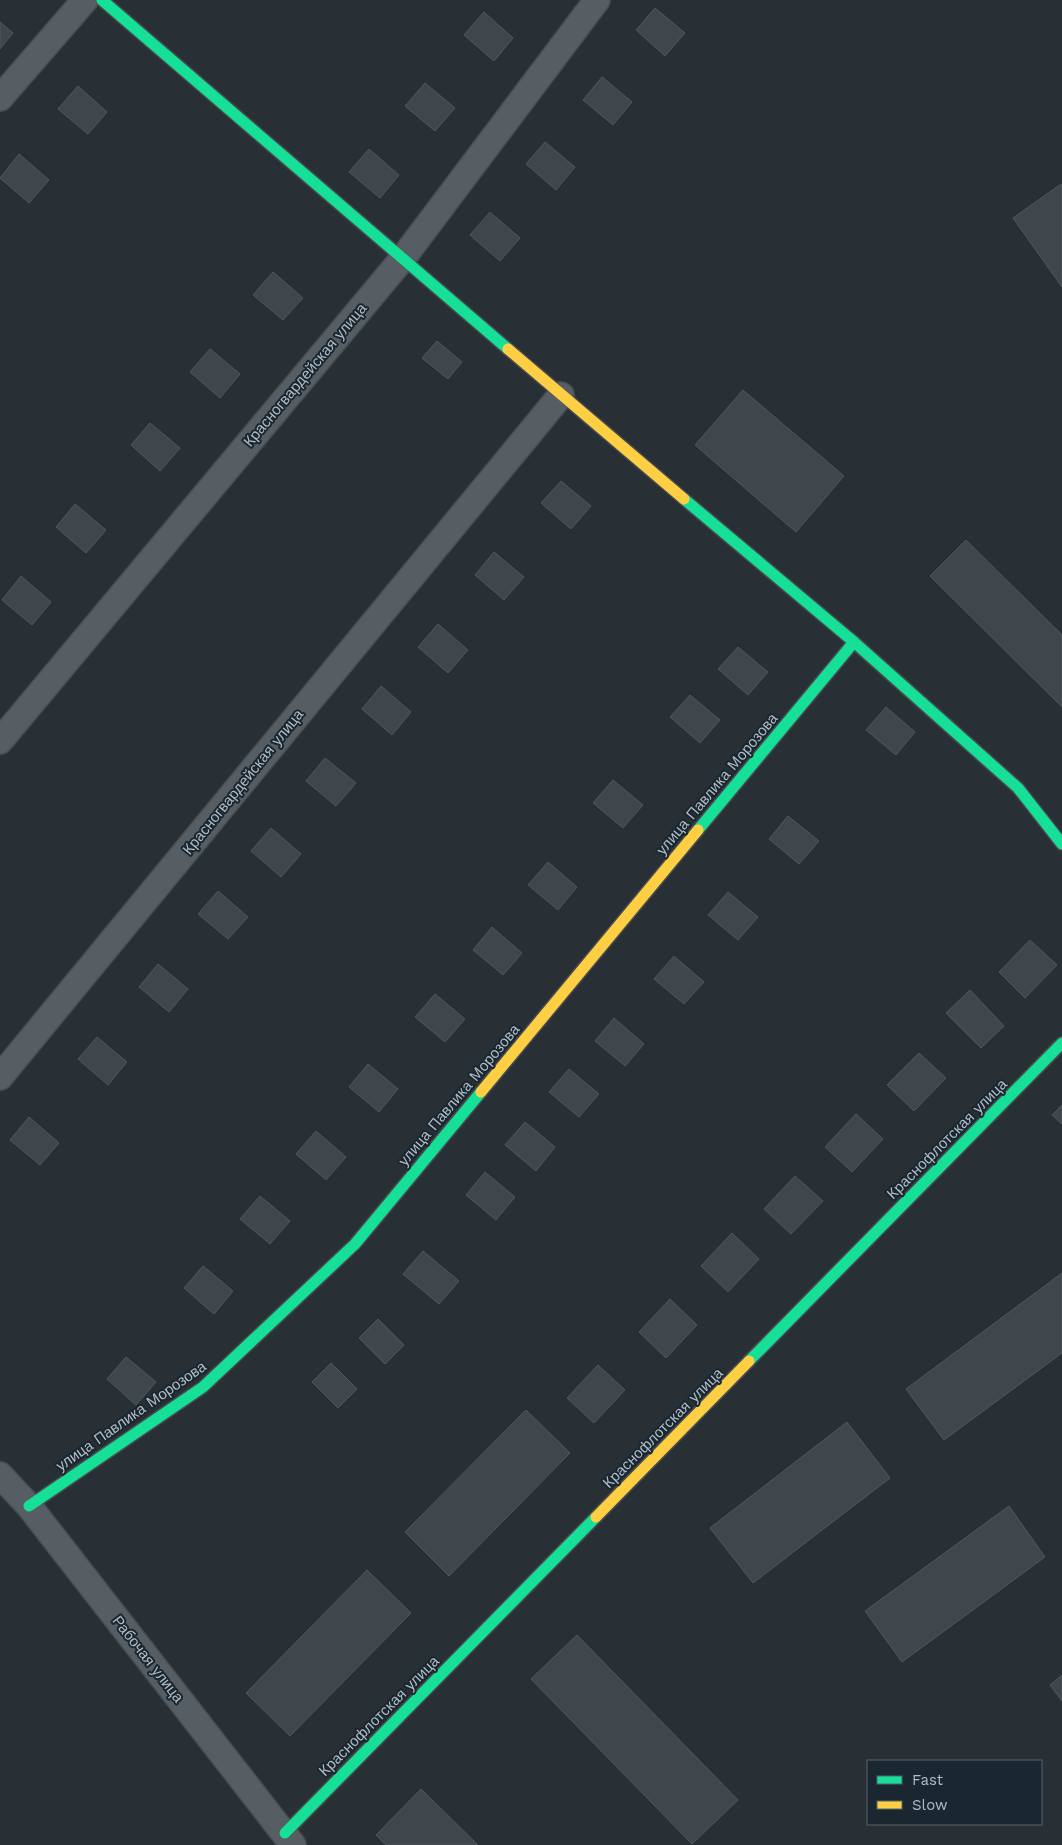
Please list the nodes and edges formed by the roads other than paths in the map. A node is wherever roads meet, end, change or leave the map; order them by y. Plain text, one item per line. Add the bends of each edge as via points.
1 (85, 0) edge
2 (102, 0) edge
3 (597, 0) edge
4 (0, 98) edge
5 (403, 258) junction
6 (561, 395) junction
7 (854, 642) junction
8 (0, 741) edge
9 (1062, 844) edge
10 (1062, 1043) edge
11 (0, 1077) edge
12 (0, 1475) edge
13 (28, 1506) junction
14 (289, 1839) edge

1 - 4 street
2 - 5 street
3 - 5 street, Красногвардейская улица
5 - 6 street
5 - 8 street, Красногвардейская улица
6 - 7 street
6 - 11 street, Красногвардейская улица
7 - 9 street via 1018,788
7 - 13 street, улица Павлика Морозова via 355,1244 203,1387
10 - 14 street, Краснофлотская улица
12 - 13 street, Рабочая улица
13 - 14 street, Рабочая улица

